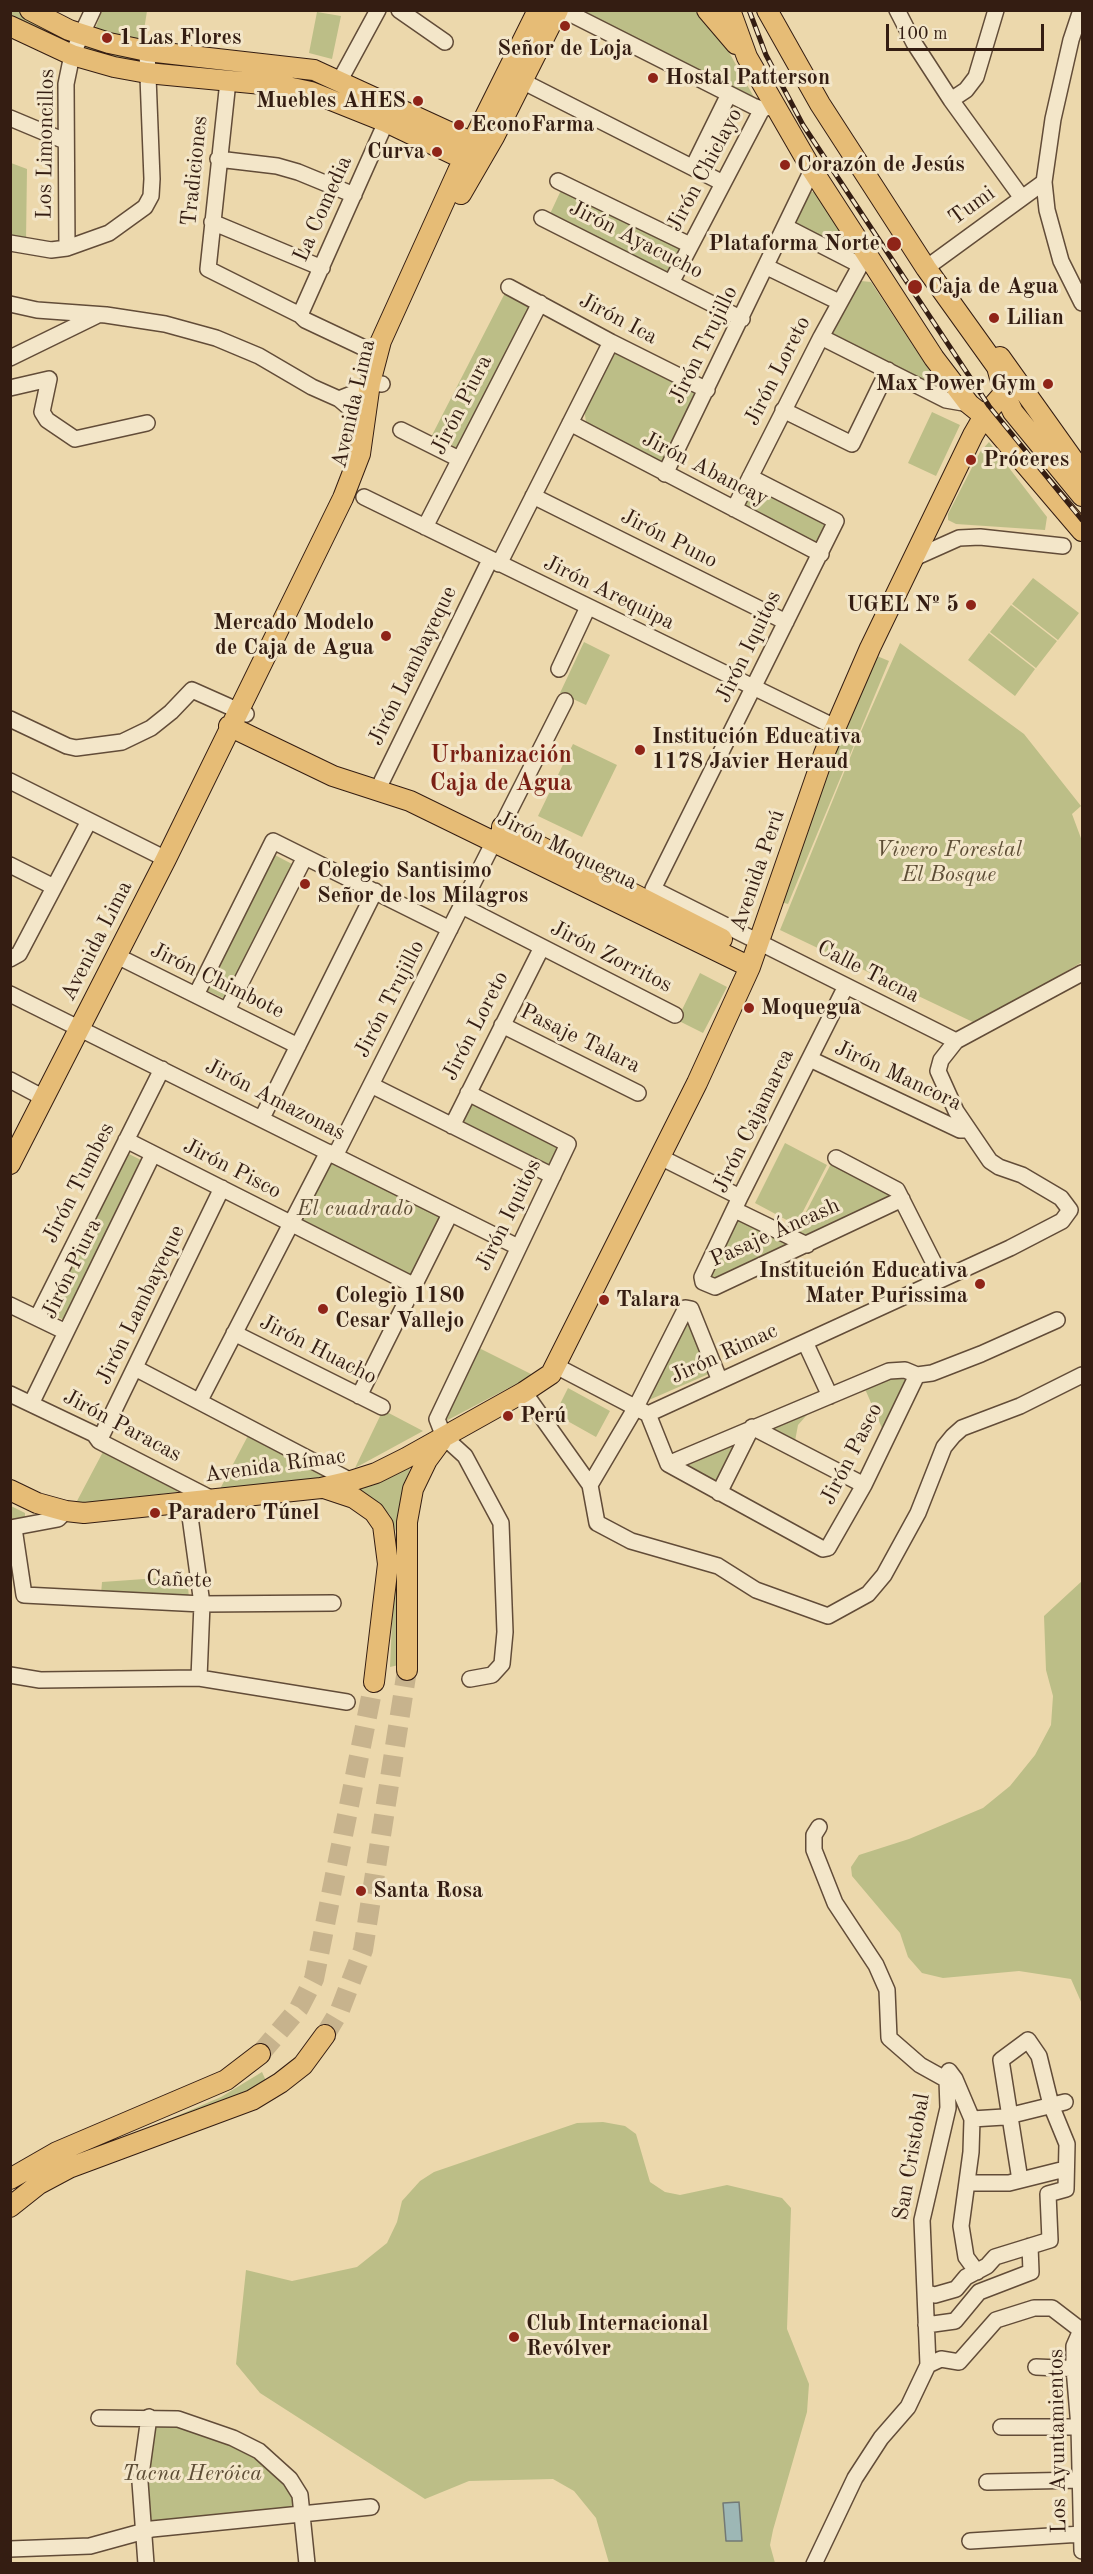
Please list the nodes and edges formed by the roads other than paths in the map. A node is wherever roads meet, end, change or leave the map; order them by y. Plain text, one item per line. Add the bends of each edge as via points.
1 (30, 10) edge
2 (93, 10) edge
3 (378, 10) edge
4 (399, 10) edge
5 (538, 10) edge
6 (558, 10) edge
7 (563, 10) edge
8 (706, 10) edge
9 (730, 10) edge
10 (767, 10) edge
11 (780, 10) edge
12 (897, 10) edge
13 (1081, 10) edge
14 (995, 11) edge
15 (10, 26) edge
16 (83, 36) junction
17 (445, 42) dead end
18 (1077, 42) edge
19 (147, 51) junction
20 (72, 55) junction
21 (747, 57) junction
22 (147, 73) junction
23 (340, 80) junction
24 (228, 81) junction
25 (522, 81) junction
26 (729, 94) junction
27 (951, 100) junction
28 (768, 108) junction
29 (10, 118) edge
30 (386, 122) junction
31 (65, 141) junction
32 (475, 154) junction
33 (218, 159) junction
34 (693, 167) junction
35 (812, 170) junction
36 (558, 181) dead end
37 (1044, 182) junction
38 (723, 183) junction
39 (354, 195) junction
40 (1022, 198) junction
41 (542, 218) dead end
42 (212, 222) junction
43 (786, 227) junction
44 (10, 243) edge
45 (690, 245) junction
46 (67, 248) junction
47 (863, 260) junction
48 (931, 264) junction
49 (767, 267) junction
50 (322, 268) junction
51 (670, 283) junction
52 (509, 286) dead end
53 (839, 302) junction
54 (540, 303) junction
55 (1083, 303) edge
56 (10, 304) edge
57 (99, 315) junction
58 (300, 315) junction
59 (742, 319) junction
60 (821, 337) junction
61 (611, 342) junction
62 (377, 354) junction
63 (10, 358) edge
64 (888, 370) junction
65 (376, 383) junction
66 (10, 388) edge
67 (707, 390) junction
68 (1004, 393) junction
69 (339, 399) junction
70 (783, 410) junction
71 (976, 410) junction
72 (365, 421) junction
73 (147, 423) dead end
74 (570, 423) junction
75 (401, 430) dead end
76 (459, 459) junction
77 (1083, 472) edge
78 (665, 474) junction
79 (750, 477) junction
80 (533, 496) junction
81 (1083, 496) edge
82 (364, 497) dead end
83 (734, 509) junction
84 (425, 527) junction
85 (1083, 531) edge
86 (1063, 546) dead end
87 (821, 554) junction
88 (912, 559) junction
89 (494, 562) junction
90 (588, 607) junction
91 (786, 622) junction
92 (558, 669) dead end
93 (754, 688) junction
94 (565, 701) dead end
95 (10, 719) edge
96 (235, 724) junction
97 (835, 727) junction
98 (10, 781) edge
99 (377, 791) junction
100 (89, 821) junction
101 (498, 835) junction
102 (305, 857) junction
103 (166, 859) junction
104 (10, 865) edge
105 (54, 887) junction
106 (653, 889) joint
107 (375, 891) junction
108 (462, 906) junction
109 (450, 929) junction
110 (542, 947) junction
111 (755, 954) junction
112 (117, 956) junction
113 (10, 959) edge
114 (1083, 973) edge
115 (846, 986) junction
116 (10, 994) edge
117 (196, 994) junction
118 (227, 1010) junction
119 (675, 1015) dead end
120 (502, 1025) junction
121 (80, 1027) junction
122 (956, 1041) junction
123 (298, 1046) junction
124 (810, 1059) junction
125 (162, 1069) junction
126 (10, 1080) edge
127 (371, 1085) junction
128 (468, 1093) junction
129 (639, 1093) dead end
130 (44, 1098) junction
131 (262, 1118) junction
132 (452, 1126) junction
133 (968, 1130) junction
134 (126, 1140) junction
135 (153, 1154) junction
136 (332, 1154) junction
137 (660, 1157) junction
138 (836, 1158) dead end
139 (10, 1164) edge
140 (553, 1176) junction
141 (222, 1188) junction
142 (902, 1199) junction
143 (738, 1203) junction
144 (1076, 1210) edge
145 (450, 1214) junction
146 (291, 1224) junction
147 (807, 1245) junction
148 (518, 1247) junction
149 (702, 1277) joint
150 (942, 1279) junction
151 (415, 1286) junction
152 (10, 1305) edge
153 (37, 1318) junction
154 (1057, 1320) dead end
155 (66, 1332) junction
156 (234, 1334) junction
157 (805, 1342) junction
158 (556, 1366) junction
159 (135, 1368) junction
160 (917, 1375) junction
161 (1083, 1375) edge
162 (720, 1381) junction
163 (524, 1392) junction
164 (10, 1394) edge
165 (359, 1396) junction
166 (830, 1396) junction
167 (200, 1400) junction
168 (31, 1404) junction
169 (382, 1407) dead end
170 (642, 1410) junction
171 (752, 1427) junction
172 (444, 1437) junction
173 (99, 1441) junction
174 (668, 1464) junction
175 (351, 1481) junction
176 (590, 1485) junction
177 (864, 1485) junction
178 (321, 1488) junction
179 (10, 1490) edge
180 (719, 1493) junction
181 (212, 1499) junction
182 (188, 1502) junction
183 (37, 1503) junction
184 (66, 1511) junction
185 (34, 1524) junction
186 (12, 1528) edge
187 (333, 1603) dead end
188 (201, 1604) junction
189 (407, 1670) tunnel mouth
190 (10, 1675) edge
191 (199, 1678) junction
192 (470, 1679) dead end
193 (374, 1682) tunnel mouth
194 (347, 1702) dead end
195 (819, 1827) dead end
196 (325, 2035) tunnel mouth
197 (260, 2054) tunnel mouth
198 (947, 2080) junction
199 (1058, 2104) junction
200 (1011, 2115) junction
201 (972, 2119) junction
202 (1065, 2169) junction
203 (10, 2179) edge
204 (1020, 2180) junction
205 (967, 2183) junction
206 (10, 2207) edge
207 (1030, 2246) junction
208 (976, 2272) junction
209 (956, 2289) junction
210 (927, 2293) junction
211 (968, 2308) junction
212 (927, 2325) junction
213 (1082, 2330) edge
214 (928, 2365) junction
215 (1036, 2367) dead end
216 (1078, 2368) edge
217 (150, 2417) junction
218 (99, 2418) dead end
219 (1001, 2427) dead end
220 (1081, 2427) edge
221 (1081, 2480) edge
222 (987, 2482) dead end
223 (371, 2507) dead end
224 (301, 2514) junction
225 (141, 2532) junction
226 (1082, 2534) edge
227 (970, 2541) dead end
228 (10, 2549) edge
229 (1083, 2551) edge
230 (146, 2564) edge
231 (307, 2564) edge
232 (814, 2564) edge

1 - 16 main road
2 - 16 street, Los Limoncillos
3 - 23 street
4 - 17 street
5 - 32 main road, Avenida Lima
6 - 25 main road, Avenida Lima
7 - 26 street
8 - 21 main road
9 - 21 main road
10 - 48 main road via 820,104
11 - 48 main road via 799,50
12 - 27 street
13 - 18 street
14 - 27 street via 976,77
15 - 20 main road
16 - 19 main road
16 - 20 street, Los Limoncillos
18 - 37 street via 1046,153
19 - 22 street
19 - 23 main road via 297,66
20 - 22 main road
20 - 31 street, Los Limoncillos via 66,84
21 - 28 main road
22 - 24 main road
22 - 46 street via 151,196 134,218 108,233
23 - 32 main road
24 - 30 main road via 311,92
24 - 33 street, Tradiciones
25 - 32 main road, Avenida Lima
25 - 34 street
26 - 28 street
26 - 34 street
27 - 40 street
28 - 35 main road
28 - 38 street, Jirón Chiclayo
29 - 31 street
30 - 32 main road
30 - 39 street, La Comedia
31 - 46 street, Los Limoncillos
32 - 62 main road, Avenida Lima via 406,283
32 - 65 main road, Avenida Lima
33 - 39 street via 287,169
33 - 42 street, Tradiciones
34 - 38 street
35 - 43 street, Jirón Trujillo
35 - 47 main road
36 - 45 street
37 - 40 street, Tumi
37 - 55 street via 1060,261
38 - 45 street, Jirón Chiclayo
39 - 50 street, La Comedia
40 - 48 street, Tumi
41 - 51 street, Jirón Ayacucho
42 - 50 street
42 - 58 street, Tradiciones via 207,267 212,273
43 - 47 street
43 - 49 street, Jirón Trujillo
44 - 46 street via 44,250
45 - 51 street, Jirón Chiclayo
47 - 53 street, Jirón Loreto
47 - 71 main road
48 - 68 main road via 997,368
48 - 77 main road
49 - 53 street
49 - 59 street, Jirón Trujillo
50 - 58 street, La Comedia
51 - 59 street, Jirón Ayacucho
52 - 54 street, Jirón Ica
53 - 60 street, Jirón Loreto
54 - 61 street, Jirón Ica
54 - 76 street, Jirón Piura
56 - 57 street
57 - 63 street
57 - 69 street via 165,324 216,338
58 - 62 street
59 - 67 street, Jirón Trujillo
60 - 64 street
60 - 70 street, Jirón Loreto
61 - 67 street, Jirón Ica
61 - 74 street, Jirón Lambayeque
62 - 65 main road, Avenida Lima
64 - 70 street via 852,444
64 - 71 street via 946,400
65 - 69 street
65 - 72 main road, Avenida Lima
65 - 96 main road, Avenida Lima via 375,434 361,482
66 - 73 street via 49,379 42,412 47,420 75,438
67 - 78 street, Jirón Trujillo
68 - 71 main road, Avenida Perú
68 - 81 main road via 1013,412
69 - 72 street
70 - 79 street, Jirón Loreto
71 - 85 main road
71 - 88 main road, Avenida Perú
72 - 96 main road, Avenida Lima via 360,454 343,498
74 - 78 street, Jirón Abancay
74 - 80 street, Jirón Lambayeque
75 - 76 street
76 - 84 street, Jirón Piura
78 - 83 street, Jirón Abancay
79 - 83 street, Jirón Loreto
79 - 87 street, Jirón Iquitos via 836,521
80 - 89 street, Jirón Lambayeque
80 - 91 street, Jirón Puno
82 - 84 street, Jirón Arequipa
83 - 87 street, Jirón Abancay
84 - 89 street, Jirón Arequipa
86 - 88 street via 959,538
87 - 91 street, Jirón Iquitos
88 - 97 main road, Avenida Perú
89 - 90 street, Jirón Arequipa
89 - 99 street, Jirón Lambayeque
90 - 92 street
90 - 93 street, Jirón Arequipa
91 - 93 street, Jirón Iquitos
93 - 97 street, Jirón Arequipa
93 - 106 street, Jirón Iquitos
94 - 101 street, Jirón Trujillo
95 - 96 street via 68,746 122,742 151,728 192,690
96 - 99 main road, Jirón Moquegua via 333,776
96 - 103 main road, Avenida Lima
97 - 111 main road, Avenida Perú
98 - 100 street
99 - 101 main road, Jirón Moquegua
100 - 103 street
100 - 105 street
101 - 108 street, Jirón Trujillo
101 - 111 main road, Jirón Moquegua
102 - 107 street
102 - 117 street via 273,841
102 - 118 street
103 - 112 main road, Avenida Lima
104 - 105 street
105 - 113 street via 19,954
106 - 111 street, Calle Tacna
107 - 109 street
107 - 123 street
108 - 109 street, Jirón Trujillo
108 - 110 street, Jirón Zorritos
109 - 127 street, Jirón Trujillo
110 - 119 street, Jirón Zorritos
110 - 120 street, Jirón Loreto
111 - 115 street, Calle Tacna
111 - 137 main road, Avenida Perú
112 - 117 street, Jirón Chimbote
112 - 121 main road, Avenida Lima
114 - 122 street
115 - 122 street, Calle Tacna
115 - 124 street, Jirón Cajamarca
116 - 121 street, Jirón Amazonas
117 - 118 street, Jirón Chimbote
118 - 123 street, Jirón Chimbote
120 - 128 street, Jirón Loreto
120 - 129 street, Pasaje Talara
121 - 125 street, Jirón Amazonas
121 - 130 main road, Avenida Lima
122 - 133 street via 941,1060 938,1071
123 - 131 street
124 - 133 street, Jirón Mancora via 960,1130
124 - 143 street, Jirón Cajamarca
125 - 131 street, Jirón Amazonas
125 - 134 street, Jirón Tumbes
126 - 130 street
127 - 132 street
127 - 136 street, Jirón Trujillo
128 - 132 street, Jirón Loreto
128 - 140 street, Jirón Iquitos via 568,1144
130 - 139 main road, Avenida Lima
131 - 136 street, Jirón Amazonas
132 - 140 street
133 - 144 street via 995,1164 1022,1175
134 - 135 street, Jirón Pisco
134 - 153 street, Jirón Tumbes
135 - 141 street, Jirón Pisco
135 - 155 street, Jirón Piura
136 - 145 street, Jirón Amazonas
136 - 146 street, Jirón Trujillo
137 - 143 street
137 - 158 main road, Avenida Perú
138 - 142 street via 897,1190
140 - 148 street, Jirón Iquitos
141 - 146 street, Jirón Pisco
141 - 159 street, Jirón Lambayeque
142 - 147 street, Pasaje Áncash
142 - 150 street
143 - 147 street
143 - 149 street, Jirón Cajamarca
144 - 150 street, Jirón Rimac via 1062,1221
145 - 148 street, Jirón Amazonas
145 - 151 street
146 - 151 street, Jirón Pisco
146 - 156 street, Jirón Trujillo
147 - 149 street, Pasaje Áncash via 715,1287 707,1285
148 - 172 street, Jirón Iquitos via 437,1419
150 - 157 street, Jirón Rimac
151 - 165 street
152 - 153 street
153 - 155 street
154 - 160 street via 981,1354
155 - 168 street, Jirón Piura
156 - 165 street, Jirón Huacho
156 - 167 street, Jirón Trujillo
157 - 162 street, Jirón Rimac
157 - 166 street
158 - 163 main road, Avenida Rímac via 547,1378
158 - 170 street
159 - 167 street
159 - 173 street, Jirón Lambayeque
160 - 166 street via 905,1370 889,1371
160 - 177 street, Jirón Pasco
161 - 176 street via 1020,1406 962,1428 953,1436 944,1447 918,1513 884,1575 868,1594 831,1616 774,1598 718,1566 631,1541 607,1530 597,1523
162 - 170 street, Jirón Rimac
162 - 170 street via 690,1309 686,1308
163 - 172 main road, Avenida Rímac
163 - 176 street
164 - 168 street, Jirón Paracas
165 - 169 street, Jirón Huacho
166 - 171 street
167 - 175 street
168 - 173 street, Jirón Paracas via 94,1434
170 - 174 street
170 - 176 street
171 - 174 street
171 - 177 street
171 - 180 street
172 - 175 main road, Avenida Rímac via 384,1470
172 - 189 main road via 419,1475 410,1507
172 - 192 street via 465,1456 501,1523 505,1632 502,1664 492,1675
173 - 181 street, Jirón Paracas
174 - 180 street
175 - 178 main road, Avenida Rímac
177 - 180 street, Jirón Pasco via 828,1548
178 - 181 main road, Avenida Rímac
178 - 193 main road via 354,1498 374,1512 383,1525 388,1564
179 - 183 main road, Avenida Rímac
181 - 182 main road, Avenida Rímac
182 - 184 main road, Avenida Rímac via 103,1513
182 - 188 street
183 - 184 main road, Avenida Rímac
183 - 185 street via 39,1514
184 - 185 street via 58,1519
185 - 186 street
186 - 188 street, Cañete via 24,1595
187 - 188 street, Cañete
188 - 191 street
190 - 191 street via 40,1680
191 - 194 street
195 - 198 street, San Cristobal via 814,1835 814,1850 835,1903 876,1965 887,1990 889,2038 920,2065
196 - 206 main road via 303,2065 252,2100 69,2168 39,2184
197 - 203 main road via 226,2080 57,2152
198 - 201 street via 949,2071
198 - 210 street, San Cristobal via 948,2108 922,2220
199 - 200 street
199 - 200 street via 1039,2056 1028,2040 1001,2060
199 - 202 street via 1067,2144
200 - 201 street
200 - 204 street
201 - 205 street
202 - 204 street
202 - 207 street via 1066,2189 1048,2194 1050,2240
204 - 205 street
205 - 208 street via 961,2226 966,2257
207 - 208 street via 995,2257
207 - 211 street via 1031,2272 979,2292
208 - 209 street
209 - 210 street via 935,2295
209 - 211 street
210 - 212 street, San Cristobal
211 - 212 street via 955,2321
212 - 214 street, San Cristobal
213 - 214 street via 1052,2308 1034,2308 996,2320 959,2362 941,2359
213 - 216 street, Los Ayuntamientos via 1074,2346
214 - 232 street, San Cristobal via 908,2407 880,2438 855,2478
215 - 216 street
216 - 220 street, Los Ayuntamientos
217 - 218 street
217 - 224 street via 178,2419 259,2451 290,2479 300,2495
217 - 225 street via 140,2482
219 - 220 street
220 - 221 street, Los Ayuntamientos
221 - 222 street
221 - 226 street, Los Ayuntamientos
223 - 224 street
224 - 225 street
224 - 231 street
225 - 228 street via 90,2546
225 - 230 street
226 - 227 street
226 - 229 street, Los Ayuntamientos

